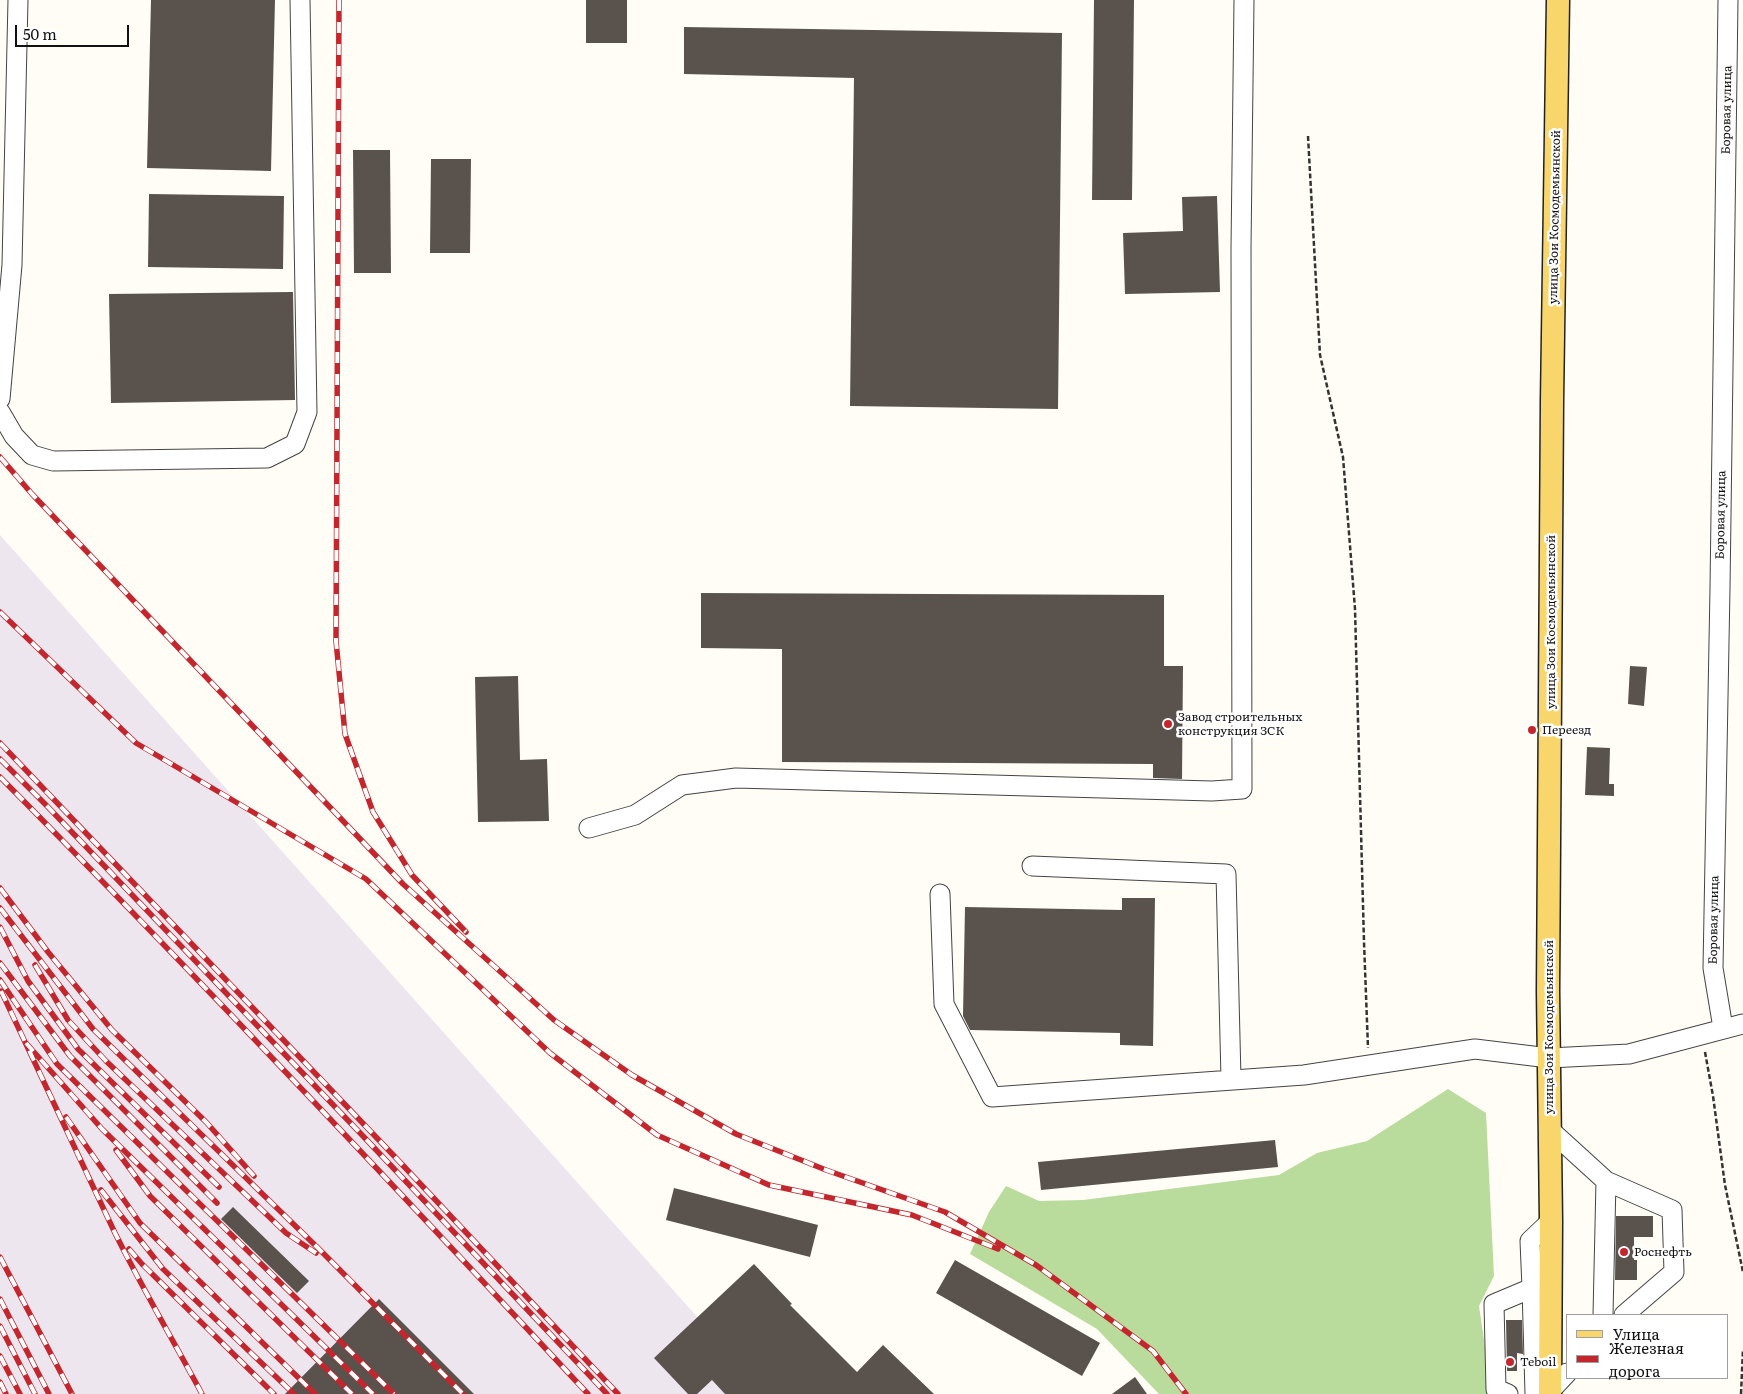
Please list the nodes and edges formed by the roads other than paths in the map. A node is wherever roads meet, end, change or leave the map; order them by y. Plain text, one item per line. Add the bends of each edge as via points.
1 (18, 0) edge
2 (300, 0) edge
3 (1244, 0) edge
4 (1558, 0) edge
5 (1728, 0) edge
6 (6, 221) edge
7 (0, 399) edge
8 (0, 412) edge
9 (589, 828) dead end
10 (1032, 866) dead end
11 (940, 894) dead end
12 (1743, 1024) edge
13 (1724, 1028) junction
14 (1549, 1058) junction
15 (1231, 1079) junction
16 (1550, 1130) junction
17 (1606, 1181) junction
18 (1551, 1221) junction
19 (1526, 1290) junction
20 (1603, 1314) edge
21 (1625, 1314) edge
22 (1566, 1374) edge
23 (1545, 1393) edge
24 (1508, 1394) edge

1 - 6 street
2 - 8 street via 307,412 295,444 267,458 53,461 32,455 14,436
3 - 9 street via 1242,789 1212,791 736,778 682,785 635,815
4 - 14 main road, улица Зои Космодемьянской via 1552,411
5 - 13 street, Боровая улица via 1712,968
6 - 7 street via 12,265
10 - 15 street via 1226,874
11 - 15 street via 944,1004 992,1098
12 - 13 street
13 - 14 street via 1629,1054
14 - 15 street via 1475,1049 1304,1075
14 - 16 main road, улица Зои Космодемьянской
16 - 17 street
16 - 18 main road, улица Зои Космодемьянской
17 - 20 street
17 - 21 street via 1672,1210 1674,1272
18 - 19 street via 1530,1241
18 - 23 main road, улица Зои Космодемьянской
19 - 23 street via 1534,1351
19 - 24 street via 1494,1304 1496,1389
22 - 23 street

